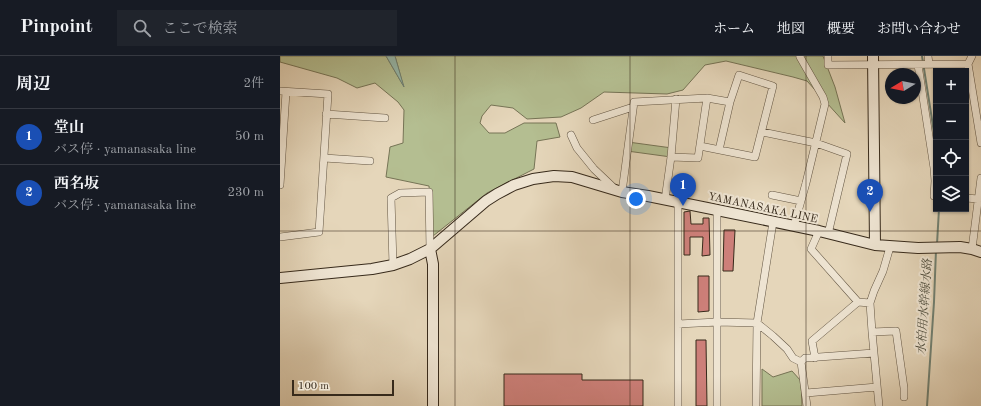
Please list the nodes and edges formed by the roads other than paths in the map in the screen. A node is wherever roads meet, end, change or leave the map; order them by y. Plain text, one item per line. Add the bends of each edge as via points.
1 (828, 56) edge
2 (928, 56) edge
3 (972, 56) edge
4 (800, 57) dead end
5 (873, 60) edge
6 (929, 64) junction
7 (968, 64) junction
8 (918, 65) junction
9 (283, 92) edge
10 (707, 98) junction
11 (676, 99) junction
12 (730, 102) junction
13 (633, 107) junction
14 (326, 114) junction
15 (385, 118) dead end
16 (593, 120) dead end
17 (762, 132) junction
18 (571, 135) dead end
19 (981, 141) edge
20 (816, 143) junction
21 (700, 146) junction
22 (719, 150) junction
23 (671, 157) junction
24 (324, 158) junction
25 (370, 161) dead end
26 (935, 176) edge
27 (981, 178) edge
28 (280, 185) edge
29 (620, 192) junction
30 (772, 195) dead end
31 (969, 198) edge
32 (978, 199) junction
33 (664, 200) junction
34 (801, 201) junction
35 (678, 203) junction
36 (717, 210) junction
37 (773, 222) junction
38 (794, 226) junction
39 (824, 232) junction
40 (280, 237) edge
41 (875, 245) junction
42 (890, 247) junction
43 (430, 249) junction
44 (976, 251) edge
45 (393, 265) junction
46 (280, 278) edge
47 (858, 302) junction
48 (870, 303) junction
49 (718, 322) junction
50 (757, 323) junction
51 (678, 324) junction
52 (872, 332) junction
53 (874, 353) junction
54 (815, 358) junction
55 (801, 362) junction
56 (877, 387) junction
57 (806, 393) junction
58 (904, 397) dead end
59 (433, 406) edge
60 (678, 406) edge
61 (718, 406) edge
62 (756, 406) edge
63 (807, 406) edge
64 (879, 406) edge

1 - 5 street via 828,65
2 - 6 street
3 - 7 street
4 - 20 street via 826,104
5 - 8 street
5 - 41 main road
6 - 7 street
6 - 8 street
7 - 19 street
8 - 26 street
9 - 14 street via 328,94
9 - 28 street
10 - 11 street
10 - 12 street
10 - 21 street
11 - 13 street via 634,102
11 - 23 street
12 - 17 street via 739,75 774,86
12 - 22 street
13 - 16 street
13 - 29 street
14 - 15 street
14 - 24 street
17 - 20 street
17 - 22 street via 755,157
18 - 29 street via 577,148 594,169
20 - 34 street
20 - 39 street via 846,154
21 - 22 street
21 - 23 street via 698,158
23 - 33 street
24 - 25 street
24 - 40 street via 319,232
27 - 32 street
29 - 33 main road, YAMANASAKA LINE
29 - 43 main road, YAMANASAKA LINE via 572,177 533,179 514,185 486,201
30 - 34 street
31 - 32 street
32 - 44 street
33 - 35 main road, YAMANASAKA LINE
34 - 38 street
35 - 36 main road, YAMANASAKA LINE
35 - 51 street
36 - 37 main road, YAMANASAKA LINE
36 - 49 street
37 - 38 main road, YAMANASAKA LINE
37 - 50 street
38 - 39 main road, YAMANASAKA LINE
39 - 41 main road, YAMANASAKA LINE
39 - 47 street via 811,249
41 - 42 main road, YAMANASAKA LINE
42 - 44 main road, YAMANASAKA LINE via 960,247
42 - 48 street
43 - 45 main road, YAMANASAKA LINE
43 - 45 street via 429,192 400,193 391,198
43 - 59 main road via 433,268
45 - 46 main road, YAMANASAKA LINE
47 - 48 street
47 - 54 street via 812,341
48 - 52 street
49 - 50 street
49 - 51 street
49 - 61 street
50 - 55 street via 787,349 793,358
50 - 62 street
51 - 60 street
52 - 53 street
52 - 58 street via 896,331
53 - 54 street
53 - 56 street
54 - 55 street via 805,358
55 - 57 street
56 - 57 street
56 - 64 street
57 - 63 street

